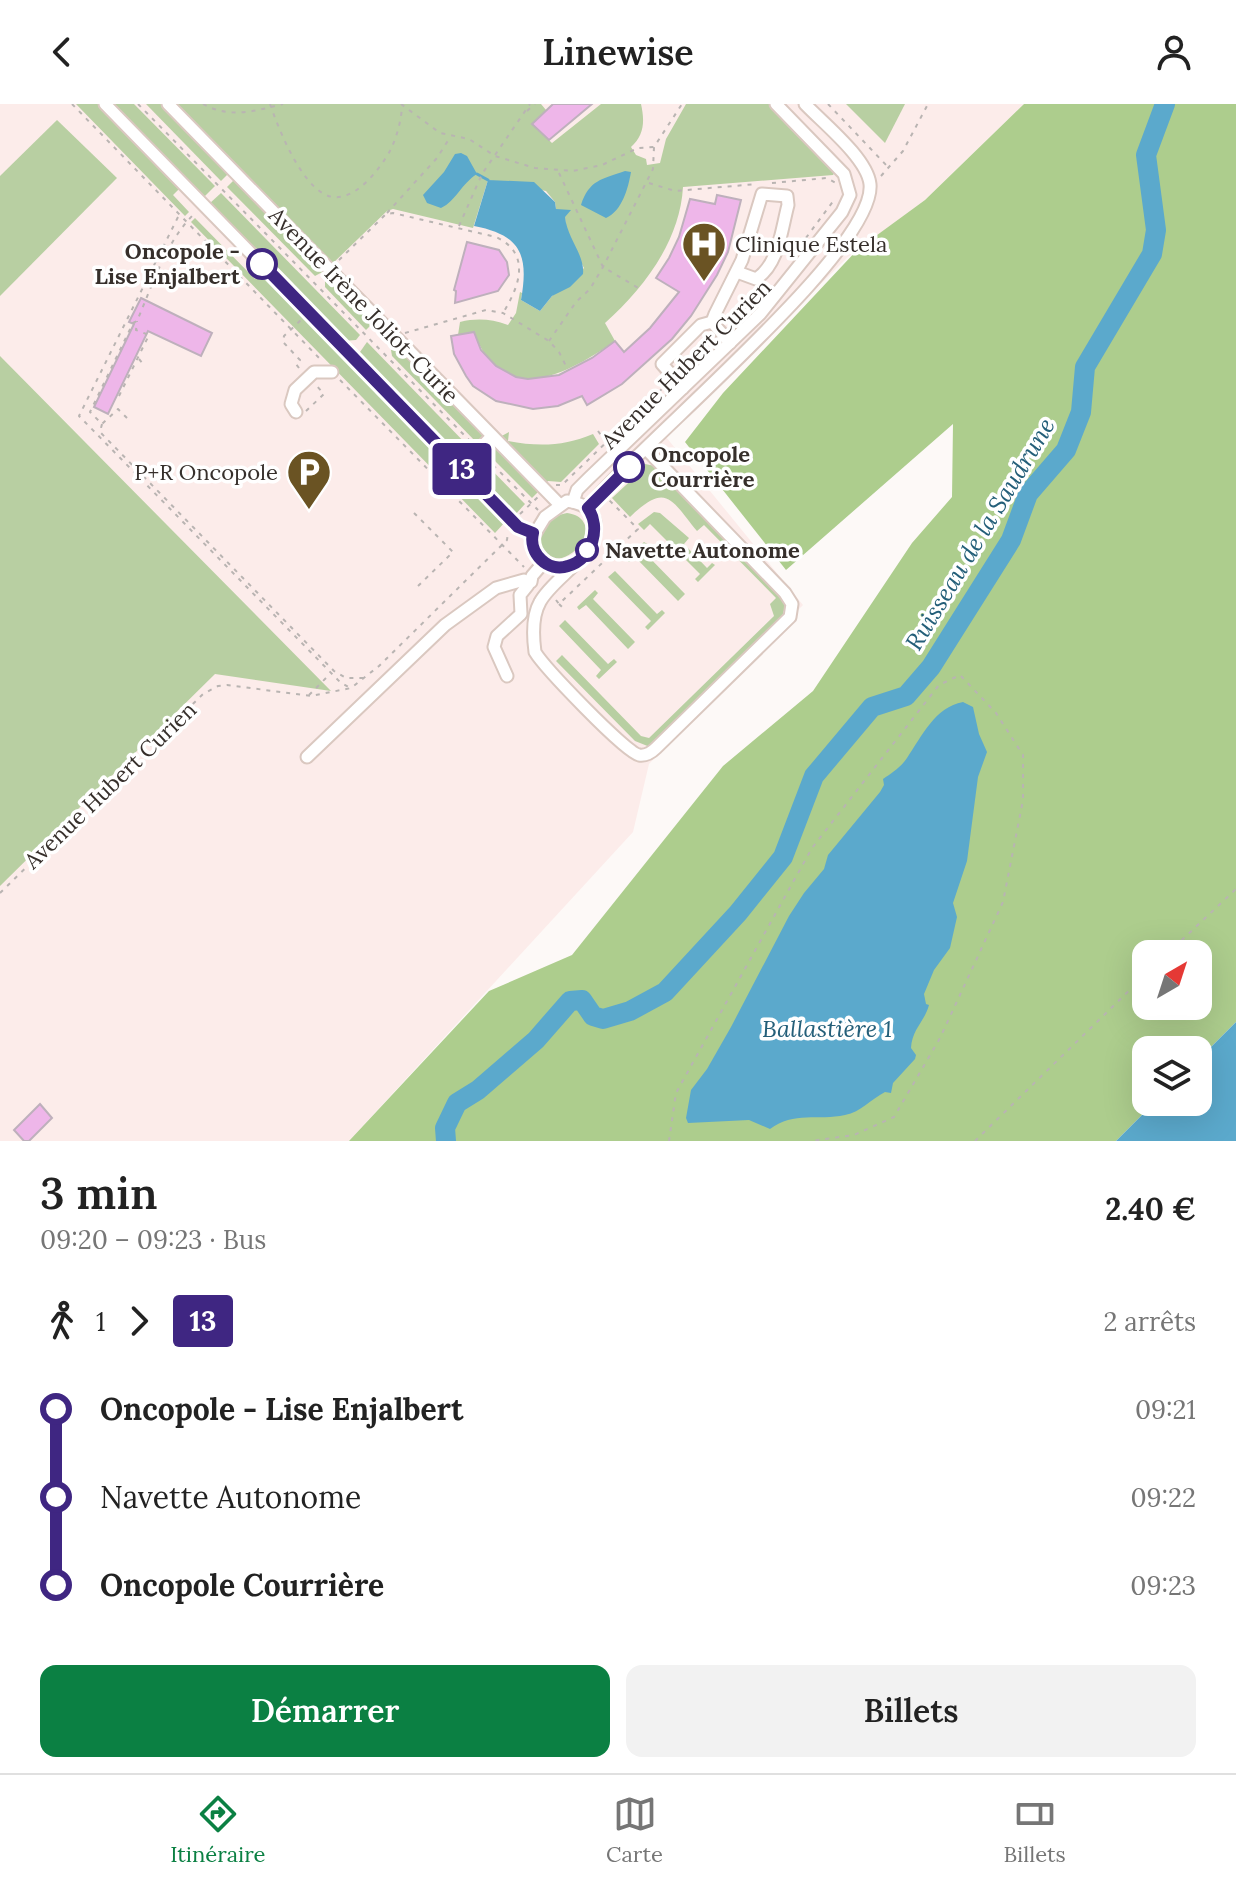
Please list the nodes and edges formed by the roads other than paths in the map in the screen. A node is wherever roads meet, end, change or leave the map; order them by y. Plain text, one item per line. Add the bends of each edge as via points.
1 (105, 104) edge
2 (168, 104) edge
3 (776, 104) edge
4 (805, 104) edge
5 (737, 272) junction
6 (712, 322) junction
7 (730, 343) junction
8 (332, 372) road end
9 (683, 388) junction
10 (301, 412) road end
11 (492, 436) junction
12 (646, 449) junction
13 (461, 468) junction
14 (567, 504) junction
15 (588, 508) junction
16 (533, 533) junction
17 (544, 562) junction
18 (572, 565) junction
19 (528, 580) junction
20 (507, 676) dead end
21 (307, 757) dead end

1 - 13 street, Avenue Irène Joliot-Curie via 304,316
2 - 11 street, Avenue Irène Joliot-Curie
3 - 7 street, Avenue Hubert Curien via 844,174 850,195 830,228
4 - 12 street via 867,172 870,192 863,215 801,293
5 - 5 street via 756,279 773,261 787,196 762,194
5 - 6 street
6 - 7 street
6 - 9 street via 701,325 662,364
7 - 9 street, Avenue Hubert Curien
8 - 10 street via 314,372 292,394 291,404
9 - 14 street, Avenue Hubert Curien
11 - 13 street
11 - 14 street, Avenue Irène Joliot-Curie via 545,490
12 - 15 street
12 - 18 street via 785,593 792,604 790,617 656,748 638,755 535,652 539,603
13 - 16 street, Avenue Irène Joliot-Curie via 518,527
14 - 15 street
14 - 16 street via 545,517
15 - 18 street via 595,538
16 - 17 street via 535,553
17 - 18 street via 558,568
17 - 19 street
19 - 20 street via 520,595 521,614 497,636 494,647
19 - 21 street via 496,588 445,625

